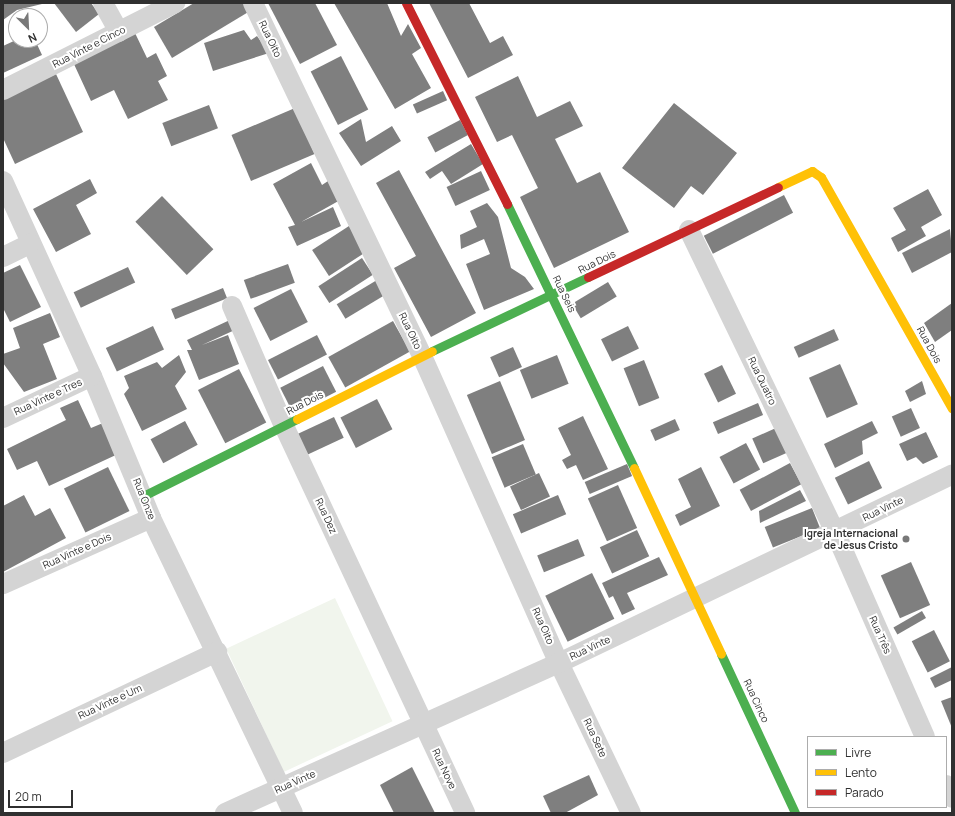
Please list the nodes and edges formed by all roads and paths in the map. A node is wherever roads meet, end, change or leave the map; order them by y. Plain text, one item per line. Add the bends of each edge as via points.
1 (103, 3) edge
2 (175, 3) edge
3 (253, 3) edge
4 (406, 3) edge
5 (119, 32) junction
6 (3, 90) edge
7 (3, 181) edge
8 (689, 230) junction
9 (30, 244) junction
10 (3, 257) edge
11 (553, 295) junction
12 (232, 306) dead end
13 (422, 356) junction
14 (92, 376) junction
15 (952, 409) edge
16 (3, 418) edge
17 (284, 426) junction
18 (952, 475) edge
19 (143, 496) junction
20 (151, 518) junction
21 (834, 532) junction
22 (3, 584) edge
23 (697, 598) junction
24 (217, 652) junction
25 (559, 663) junction
26 (423, 725) junction
27 (925, 736) edge
28 (3, 753) edge
29 (947, 787) edge
30 (282, 788) junction
31 (952, 798) edge
32 (225, 813) edge
33 (293, 813) edge
34 (465, 813) edge
35 (631, 813) edge
36 (795, 813) edge

1 - 5 street
2 - 5 street, Rua Vinte e Cinco
3 - 13 street, Rua Oito
4 - 11 street, Rua Seis
5 - 6 street, Rua Vinte e Cinco
7 - 9 street, Rua Onze
8 - 11 street, Rua Dois
8 - 15 street, Rua Dois via 794,178 812,171 818,173
8 - 21 street, Rua Quatro
9 - 10 street
9 - 14 street, Rua Onze
11 - 13 street, Rua Dois
11 - 23 street, Rua Seis
12 - 17 street, Rua Dez
13 - 17 street, Rua Dois
13 - 25 street, Rua Oito
14 - 16 street, Rua Vinte e Tres
14 - 19 street, Rua Onze
17 - 19 street, Rua Dois
17 - 26 street, Rua Dez
18 - 21 street, Rua Vinte
19 - 20 street, Rua Onze
20 - 22 street, Rua Vinte e Dois
20 - 24 street, Rua Onze
21 - 23 street, Rua Vinte
21 - 27 street, Rua Três
23 - 25 street, Rua Vinte
23 - 36 street, Rua Cinco
24 - 28 street, Rua Vinte e Um
24 - 30 street, Rua Onze
25 - 26 street, Rua Vinte
25 - 35 street, Rua Sete
26 - 30 street, Rua Vinte
26 - 34 street, Rua Nove
29 - 31 street
30 - 32 street, Rua Vinte
30 - 33 street, Rua Onze

